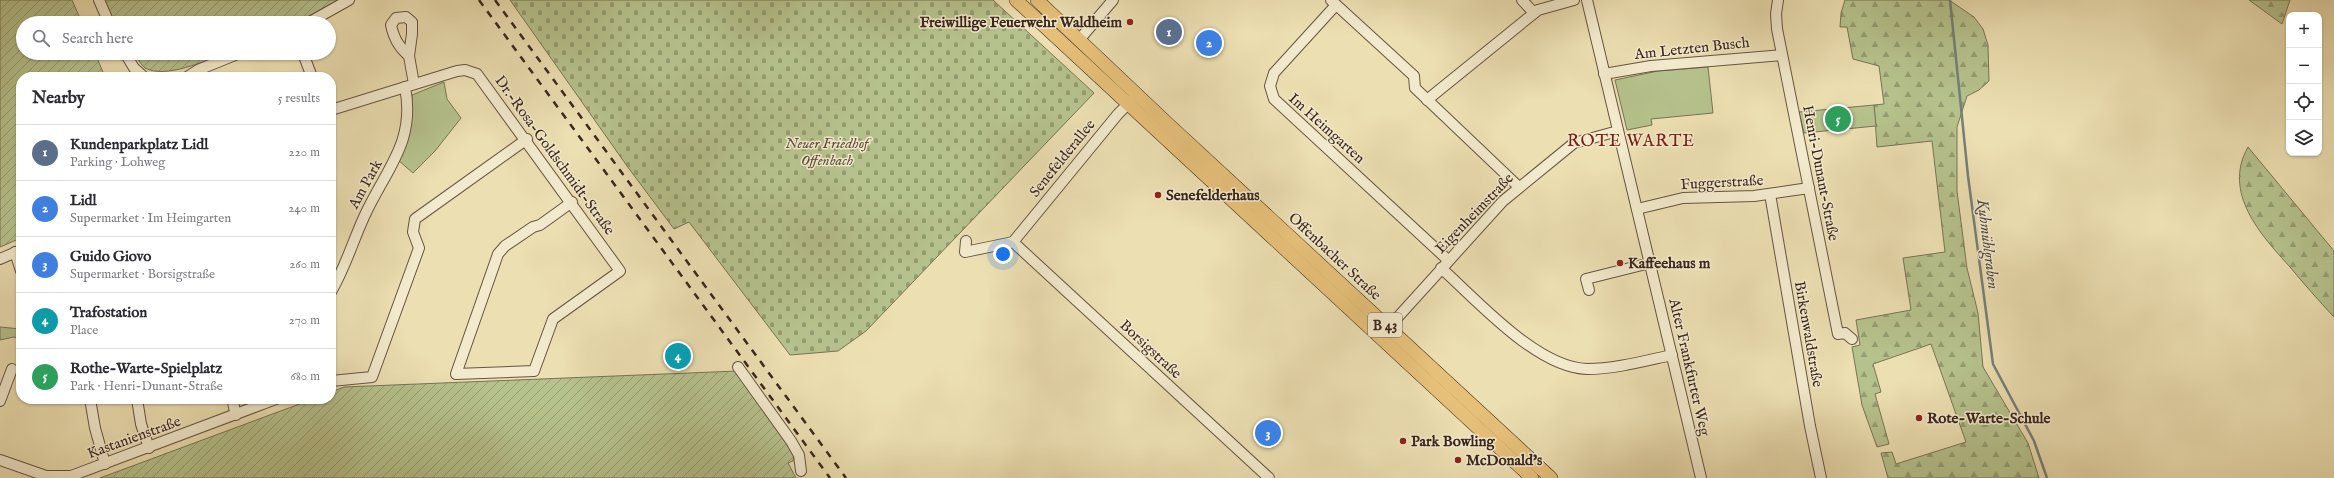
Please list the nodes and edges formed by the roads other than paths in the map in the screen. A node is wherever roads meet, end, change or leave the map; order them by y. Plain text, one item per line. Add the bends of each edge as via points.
1 (99, 0) edge
2 (349, 0) edge
3 (1016, 0) edge
4 (1037, 0) edge
5 (1112, 0) edge
6 (1522, 0) edge
7 (1574, 0) edge
8 (1587, 0) edge
9 (1778, 0) edge
10 (1333, 2) edge
11 (1534, 13) junction
12 (106, 16) edge
13 (320, 16) edge
14 (1079, 40) junction
15 (1782, 55) junction
16 (409, 56) dead end
17 (129, 60) edge
18 (223, 60) edge
19 (306, 60) edge
20 (138, 72) edge
21 (195, 72) edge
22 (310, 72) edge
23 (1604, 74) junction
24 (409, 85) junction
25 (1137, 95) junction
26 (1428, 100) junction
27 (1127, 104) junction
28 (336, 108) edge
29 (1618, 131) junction
30 (527, 140) junction
31 (1519, 187) junction
32 (1809, 188) junction
33 (1770, 194) junction
34 (572, 202) junction
35 (1637, 209) junction
36 (966, 241) dead end
37 (1013, 242) junction
38 (16, 252) edge
39 (0, 259) edge
40 (1650, 263) junction
41 (1445, 264) junction
42 (336, 281) edge
43 (1589, 290) dead end
44 (1388, 328) junction
45 (1852, 339) dead end
46 (1672, 355) junction
47 (738, 367) dead end
48 (12, 370) dead end
49 (336, 381) edge
50 (0, 401) edge
51 (91, 404) edge
52 (138, 404) edge
53 (233, 404) edge
54 (264, 404) edge
55 (236, 415) junction
56 (149, 448) junction
57 (0, 460) edge
58 (106, 464) junction
59 (801, 471) dead end
60 (1268, 478) edge
61 (1532, 478) edge
62 (1551, 478) edge
63 (1701, 478) edge
64 (1821, 478) edge

1 - 12 street
2 - 13 street
3 - 27 main road, Offenbacher Straße / B 43
4 - 14 main road, B 43
5 - 14 street
6 - 11 street
7 - 11 street via 1542,8
8 - 23 street, Alter Frankfurter Weg
9 - 15 street, Henri-Dunant-Straße via 1776,21
10 - 26 street via 1414,76 1415,88
10 - 41 street, Im Heimgarten via 1272,76 1270,86 1274,99
11 - 26 street
14 - 25 main road, Offenbacher Straße / B 43
15 - 23 street, Am Letzten Busch via 1651,66
15 - 32 street, Henri-Dunant-Straße
16 - 24 street, Am Park
17 - 20 street
18 - 21 street
19 - 22 street
23 - 29 street, Alter Frankfurter Weg
24 - 28 street
24 - 30 street, Dr.-Rosa-Goldschmidt-Straße via 458,71 471,70 482,78
24 - 42 street, Am Park via 401,147 364,217
25 - 27 street, Senefelderallee
25 - 44 main road, Offenbacher Straße / B 43
26 - 31 street
27 - 37 street, Senefelderallee
27 - 61 main road, Offenbacher Straße / B 43
29 - 31 street, Eigenheimstraße via 1574,143
29 - 35 street, Alter Frankfurter Weg
30 - 34 street, Dr.-Rosa-Goldschmidt-Straße
30 - 49 street via 415,219 413,232 418,248 372,377
31 - 41 street, Eigenheimstraße
32 - 33 street, Fuggerstraße
32 - 45 street, Henri-Dunant-Straße via 1838,334 1845,333
33 - 35 street, Fuggerstraße via 1690,198
33 - 64 street, Birkenwaldstraße
34 - 34 street, Dr.-Rosa-Goldschmidt-Straße via 620,271 553,319 534,371 456,374 498,254 504,246
35 - 40 street, Alter Frankfurter Weg
36 - 37 street via 965,252
37 - 60 street, Borsigstraße
38 - 39 street
40 - 43 street via 1586,279
40 - 46 street, Alter Frankfurter Weg
41 - 44 street, Eigenheimstraße
41 - 46 street, Im Heimgarten via 1522,340 1560,363 1579,368 1597,368
44 - 62 main road, Offenbacher Straße / B 43
46 - 63 street, Alter Frankfurter Weg
47 - 59 street via 791,441 799,455
48 - 50 street
51 - 58 street
52 - 56 street
53 - 55 street
54 - 55 street, Kastanienstraße
55 - 56 street, Kastanienstraße
56 - 58 street, Kastanienstraße
57 - 58 street, Kastanienstraße via 53,478 71,476

